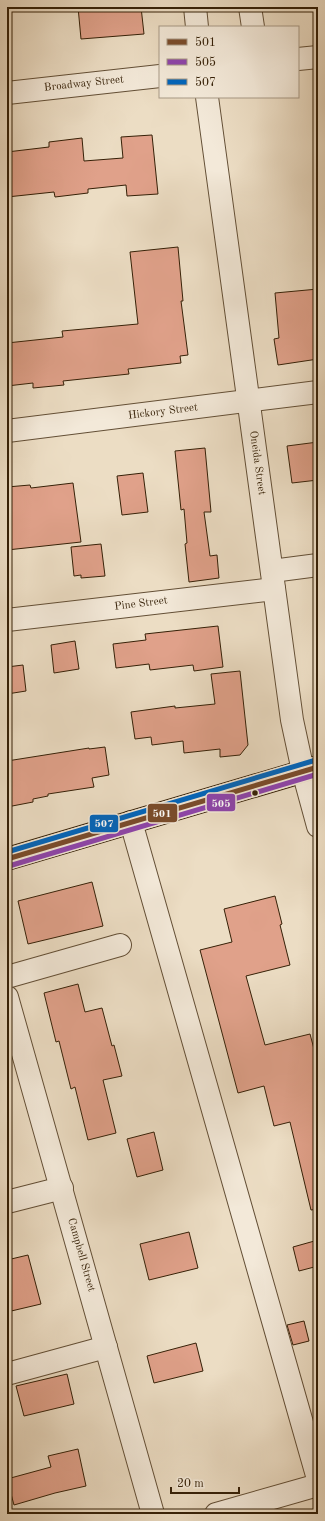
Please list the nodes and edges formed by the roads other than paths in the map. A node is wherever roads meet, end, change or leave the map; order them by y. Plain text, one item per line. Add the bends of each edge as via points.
1 (195, 7) edge
2 (250, 7) edge
3 (198, 26) edge
4 (253, 26) edge
5 (318, 57) edge
6 (299, 59) edge
7 (159, 76) edge
8 (7, 93) edge
9 (207, 98) edge
10 (318, 392) edge
11 (248, 401) junction
12 (7, 431) edge
13 (318, 566) edge
14 (273, 580) junction
15 (7, 620) edge
16 (310, 769) edge
17 (131, 822) junction
18 (318, 826) edge
19 (7, 859) edge
20 (120, 945) dead end
21 (7, 977) edge
22 (7, 997) edge
23 (62, 1188) junction
24 (7, 1202) edge
25 (106, 1348) junction
26 (7, 1374) edge
27 (318, 1479) edge
28 (318, 1485) edge
29 (153, 1514) edge
30 (216, 1514) edge

1 - 3 street
2 - 4 street
5 - 6 street
7 - 8 street, Broadway Street
9 - 11 street, Oneida Street
10 - 11 street, Hickory Street
11 - 12 street, Hickory Street
11 - 14 street, Oneida Street
13 - 14 street, Pine Street
14 - 15 street, Pine Street
14 - 16 street, Oneida Street via 292,720
16 - 17 main road
16 - 18 street, Oneida Street
17 - 19 main road
17 - 27 street
20 - 21 street
22 - 23 street, Campbell Street
23 - 24 street
23 - 25 street, Campbell Street
25 - 26 street
25 - 29 street, Campbell Street
28 - 30 street

